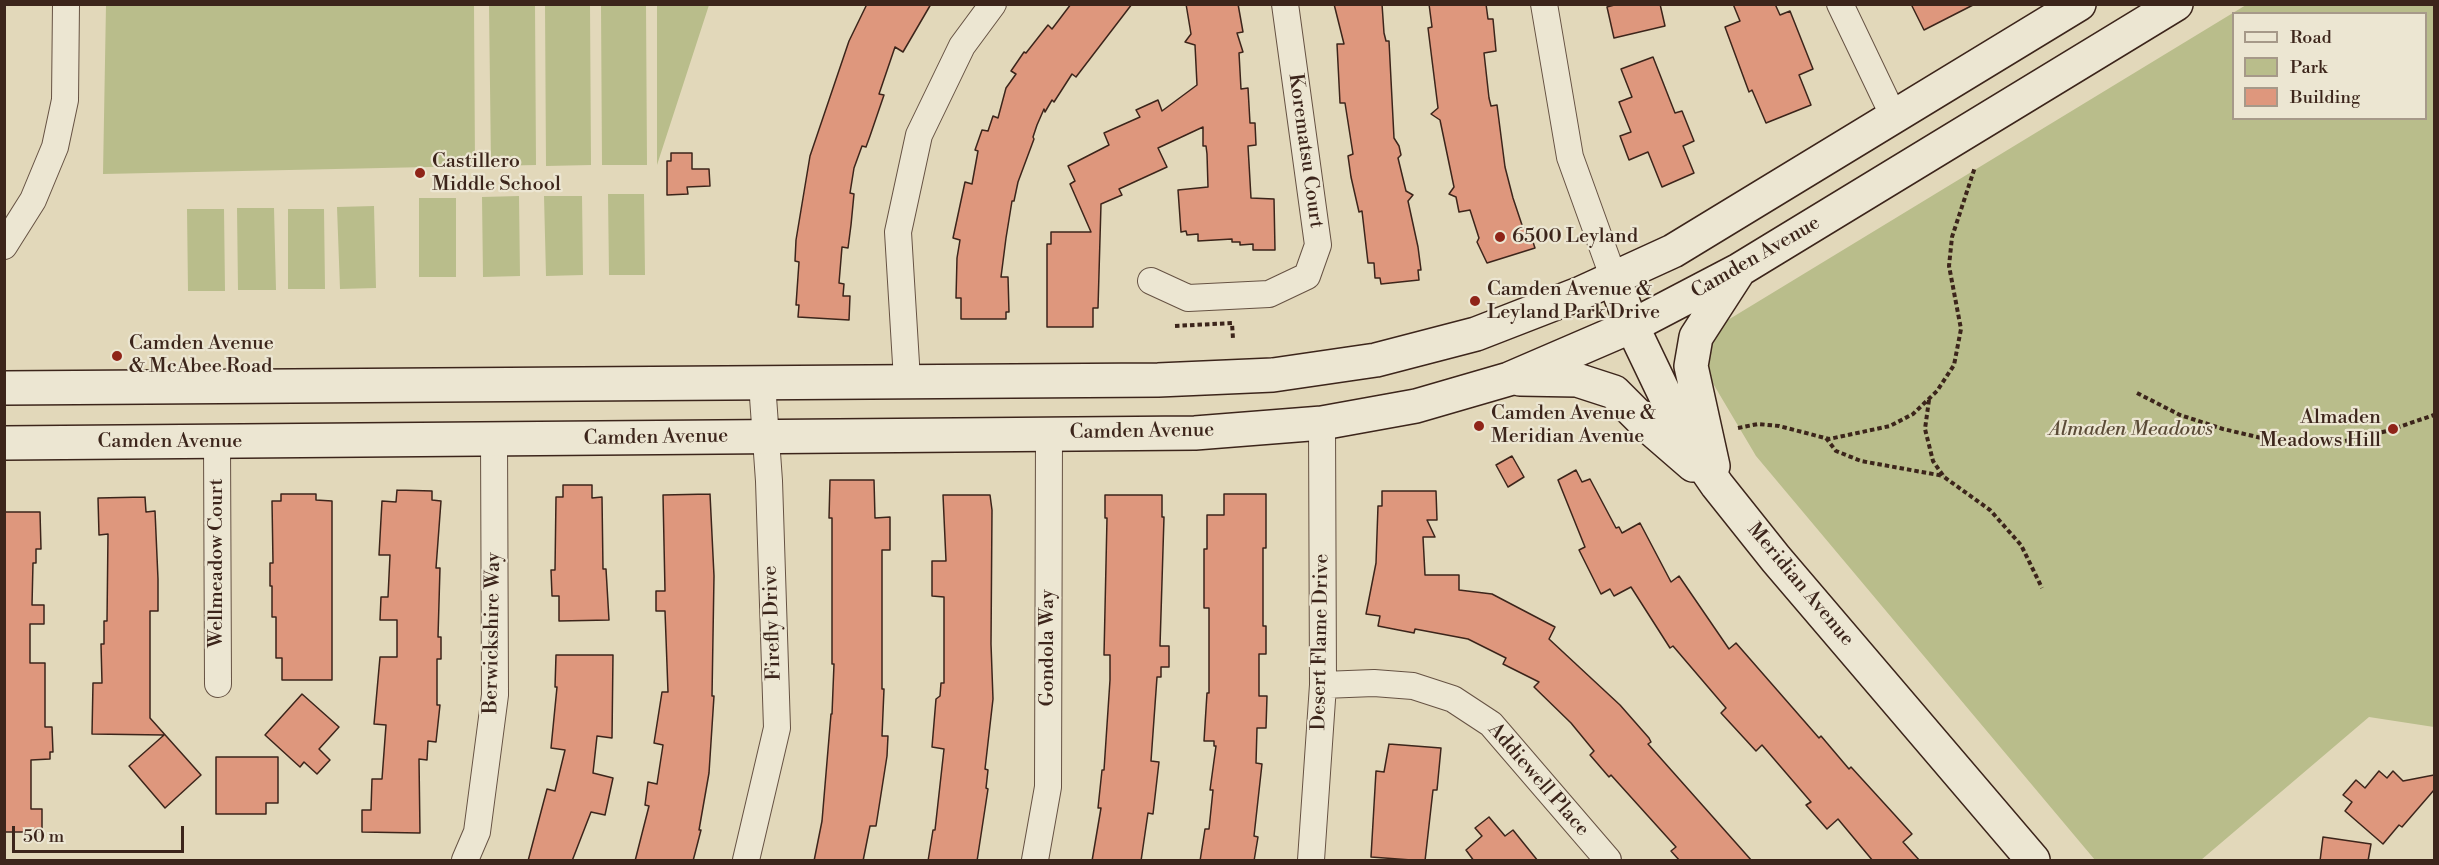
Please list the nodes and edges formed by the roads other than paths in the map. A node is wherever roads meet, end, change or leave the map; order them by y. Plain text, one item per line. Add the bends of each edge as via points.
1 (66, 4) edge
2 (993, 4) edge
3 (1285, 4) edge
4 (1544, 4) edge
5 (1840, 4) edge
6 (2079, 4) edge
7 (2176, 4) edge
8 (1894, 117) junction
9 (4, 246) edge
10 (1739, 270) junction
11 (1614, 279) junction
12 (1151, 281) dead end
13 (1632, 326) junction
14 (4, 366) edge
15 (1509, 379) junction
16 (907, 380) junction
17 (762, 383) junction
18 (51, 387) junction
19 (4, 388) edge
20 (1322, 423) junction
21 (1049, 434) junction
22 (766, 436) junction
23 (494, 439) junction
24 (216, 442) junction
25 (12, 447) edge
26 (1717, 486) junction
27 (218, 684) dead end
28 (1323, 685) junction
29 (465, 861) edge
30 (746, 861) edge
31 (1035, 861) edge
32 (1311, 861) edge
33 (1608, 861) edge
34 (2033, 861) edge

1 - 9 street via 65,100 55,147 33,200
2 - 16 street via 962,45 919,135 898,232
3 - 12 street, Korematsu Court via 1318,245 1307,276 1269,294 1188,297
4 - 11 street via 1570,157
5 - 8 street
6 - 8 main road
7 - 10 main road, Camden Avenue
8 - 11 main road via 1673,251
10 - 13 main road, Camden Avenue
10 - 26 main road via 1696,337 1691,366
11 - 13 main road, Meridian Avenue
11 - 16 main road via 1476,334 1376,360 1273,375 1158,380
13 - 15 main road, Camden Avenue
13 - 26 main road, Meridian Avenue via 1688,443
14 - 18 main road
15 - 20 main road, Camden Avenue via 1416,406
15 - 26 main road via 1577,380 1614,392
16 - 17 main road
17 - 18 main road
17 - 22 street, Firefly Drive
18 - 19 main road
20 - 21 main road, Camden Avenue via 1195,433
20 - 28 street, Desert Flame Drive
21 - 22 main road, Camden Avenue
21 - 31 street, Gondola Way via 1047,787
22 - 23 main road, Camden Avenue
22 - 30 street, Firefly Drive via 777,728
23 - 24 main road, Camden Avenue
23 - 29 street, Berwickshire Way via 495,694 477,832
24 - 25 main road, Camden Avenue
24 - 27 street, Wellmeadow Court
26 - 34 main road, Meridian Avenue
28 - 32 street, Desert Flame Drive
28 - 33 street, Addiewell Place via 1413,686 1453,699 1491,724

